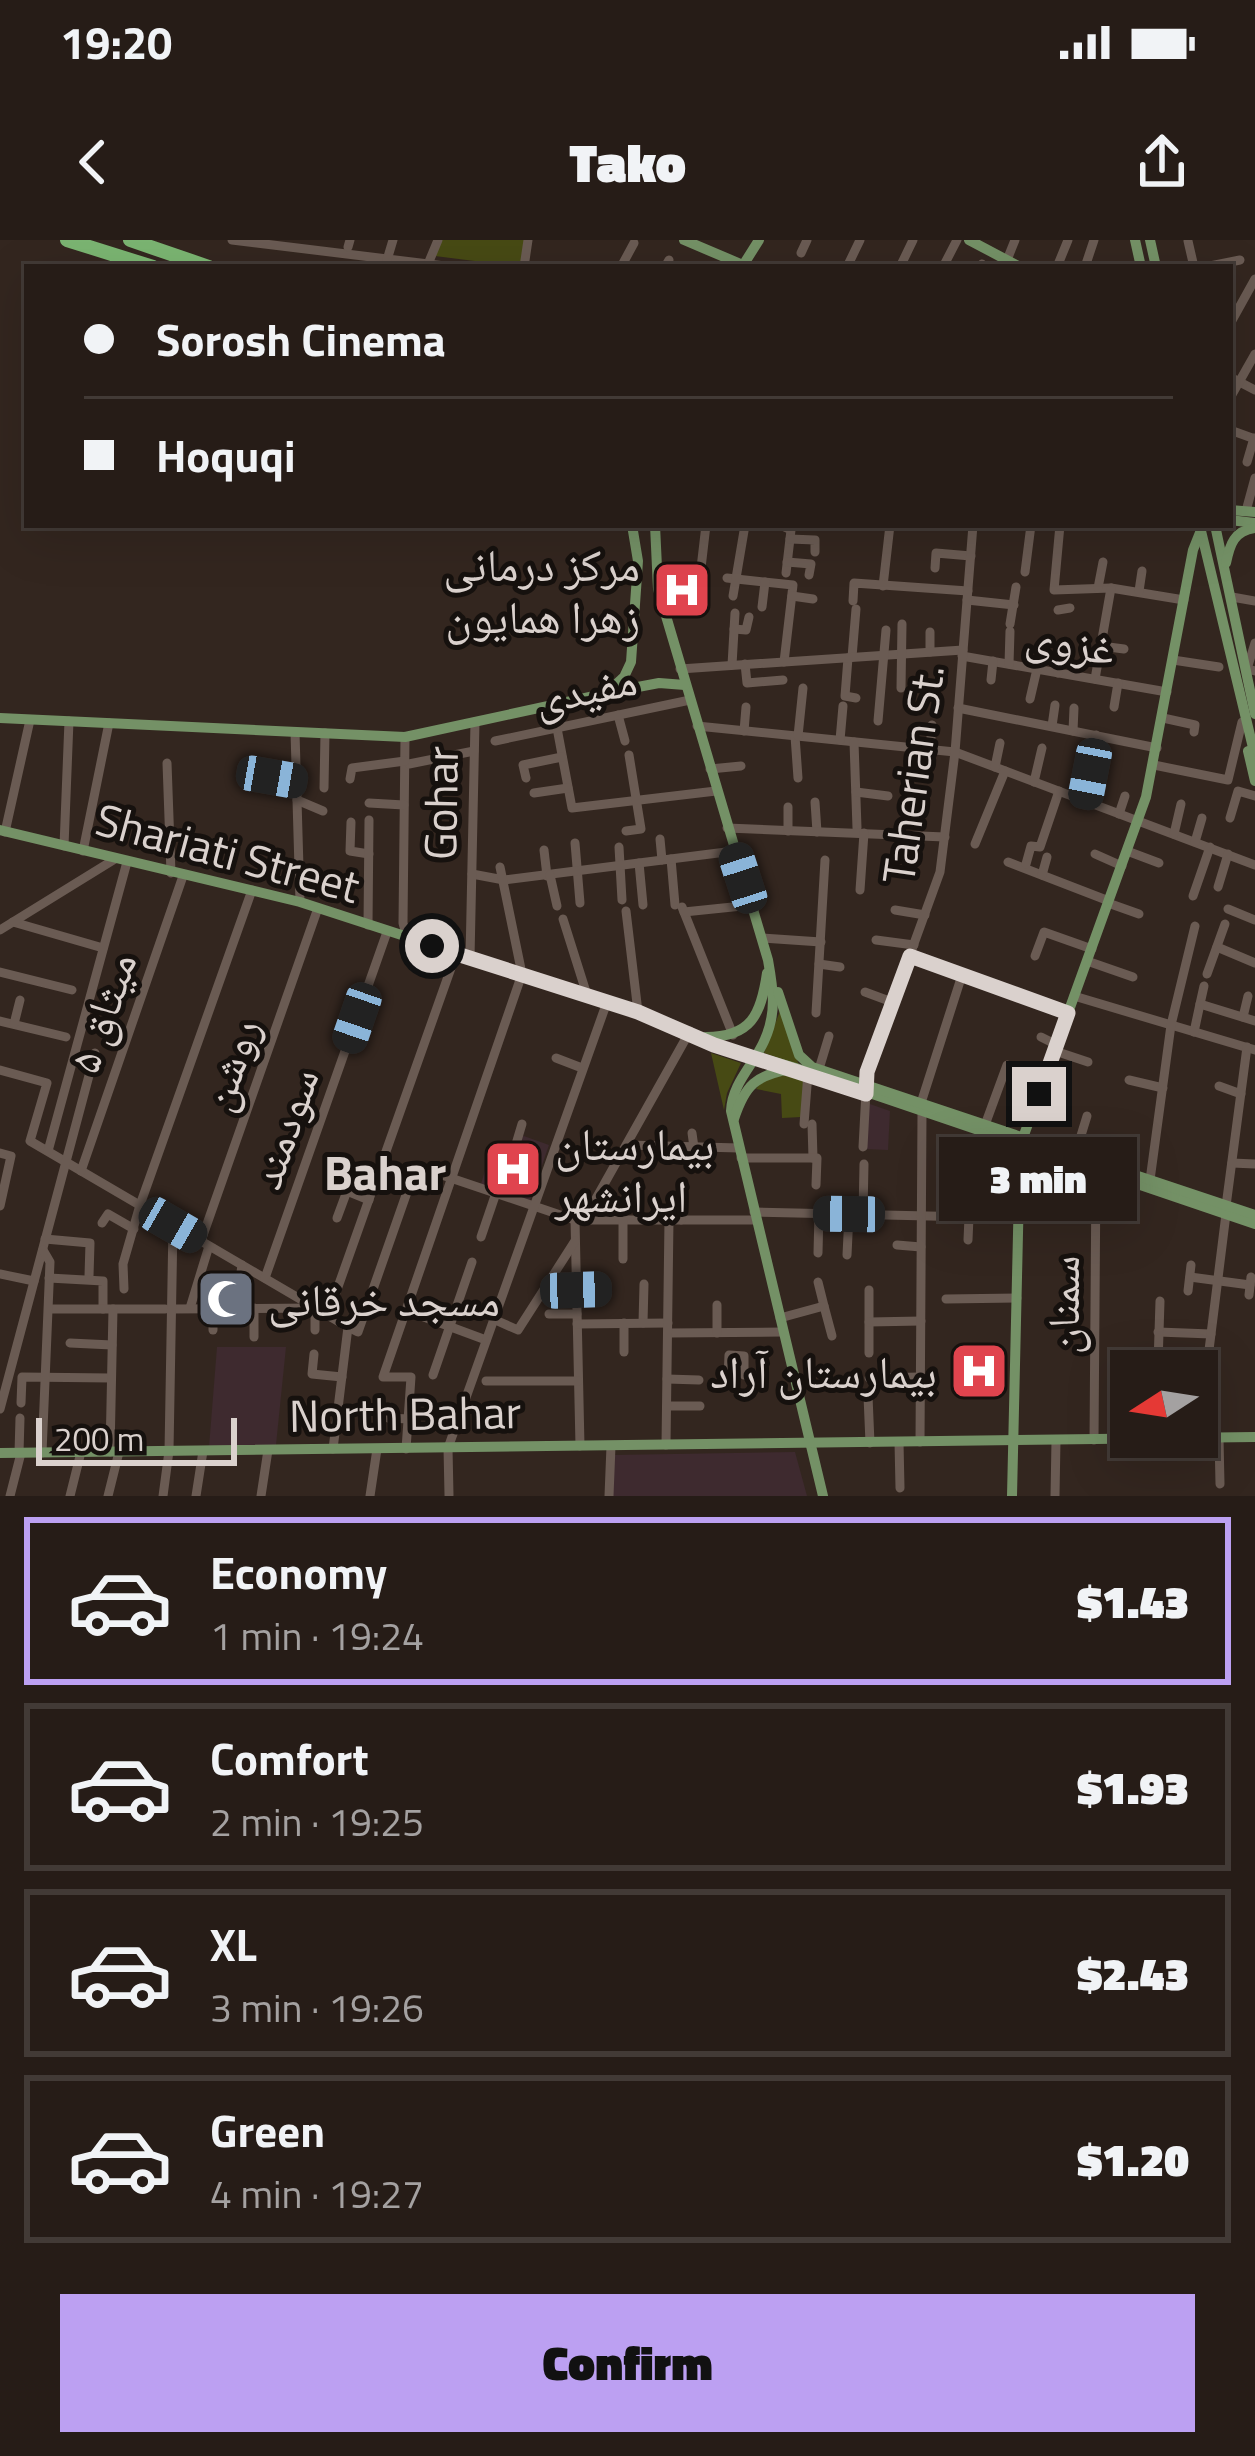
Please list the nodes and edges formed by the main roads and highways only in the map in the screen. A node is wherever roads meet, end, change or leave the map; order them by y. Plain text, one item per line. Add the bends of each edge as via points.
1 (67, 240) edge
2 (130, 240) edge
3 (155, 240) edge
4 (683, 240) edge
5 (969, 240) edge
6 (143, 264) edge
7 (203, 264) edge
8 (738, 264) edge
9 (1014, 264) edge
10 (1253, 520) edge
11 (632, 528) edge
12 (655, 528) edge
13 (1199, 528) edge
14 (1199, 528) edge
15 (1216, 528) edge
16 (1225, 566) junction
17 (1225, 666) junction
18 (1251, 670) edge
19 (685, 685) junction
20 (608, 693) junction
21 (1255, 700) edge
22 (1255, 714) edge
23 (0, 718) edge
24 (1255, 755) edge
25 (1255, 781) edge
26 (3, 831) edge
27 (768, 960) junction
28 (703, 1037) junction
29 (754, 1058) junction
30 (807, 1070) junction
31 (922, 1108) junction
32 (734, 1122) junction
33 (1022, 1142) junction
34 (1226, 1210) junction
35 (1255, 1220) edge
36 (1218, 1438) edge
37 (1255, 1438) edge
38 (1110, 1440) edge
39 (1014, 1441) junction
40 (810, 1444) junction
41 (0, 1454) edge
42 (823, 1496) edge
43 (1012, 1496) edge

1 - 6 highway
2 - 7 highway
3 - 7 highway
4 - 8 main road
5 - 9 main road
10 - 16 main road via 1233,539
11 - 20 main road via 631,662
12 - 19 main road via 658,589
13 - 33 main road via 1138,821
14 - 17 main road
15 - 16 main road
16 - 18 main road
17 - 24 main road
17 - 25 main road
18 - 21 main road
18 - 22 main road
19 - 20 main road
19 - 27 main road
20 - 23 main road via 405,737
26 - 28 main road, Shariati Street via 300,902
27 - 28 main road via 758,1010 744,1028
27 - 29 main road via 773,1009
27 - 30 main road
28 - 29 main road, Shariati Street
29 - 30 main road, Shariati Street
29 - 32 main road via 732,1098
30 - 31 main road, Shariati Street
30 - 32 main road via 755,1078
31 - 33 main road, Shariati Street
31 - 33 main road, Shariati Street
32 - 40 main road
33 - 34 main road, Shariati Street
33 - 34 main road, Shariati Street
33 - 39 main road
34 - 35 main road, Shariati Street
36 - 37 main road, North Bahar
38 - 39 main road, North Bahar
39 - 40 main road, North Bahar
39 - 43 main road
40 - 41 main road, North Bahar
40 - 42 main road

